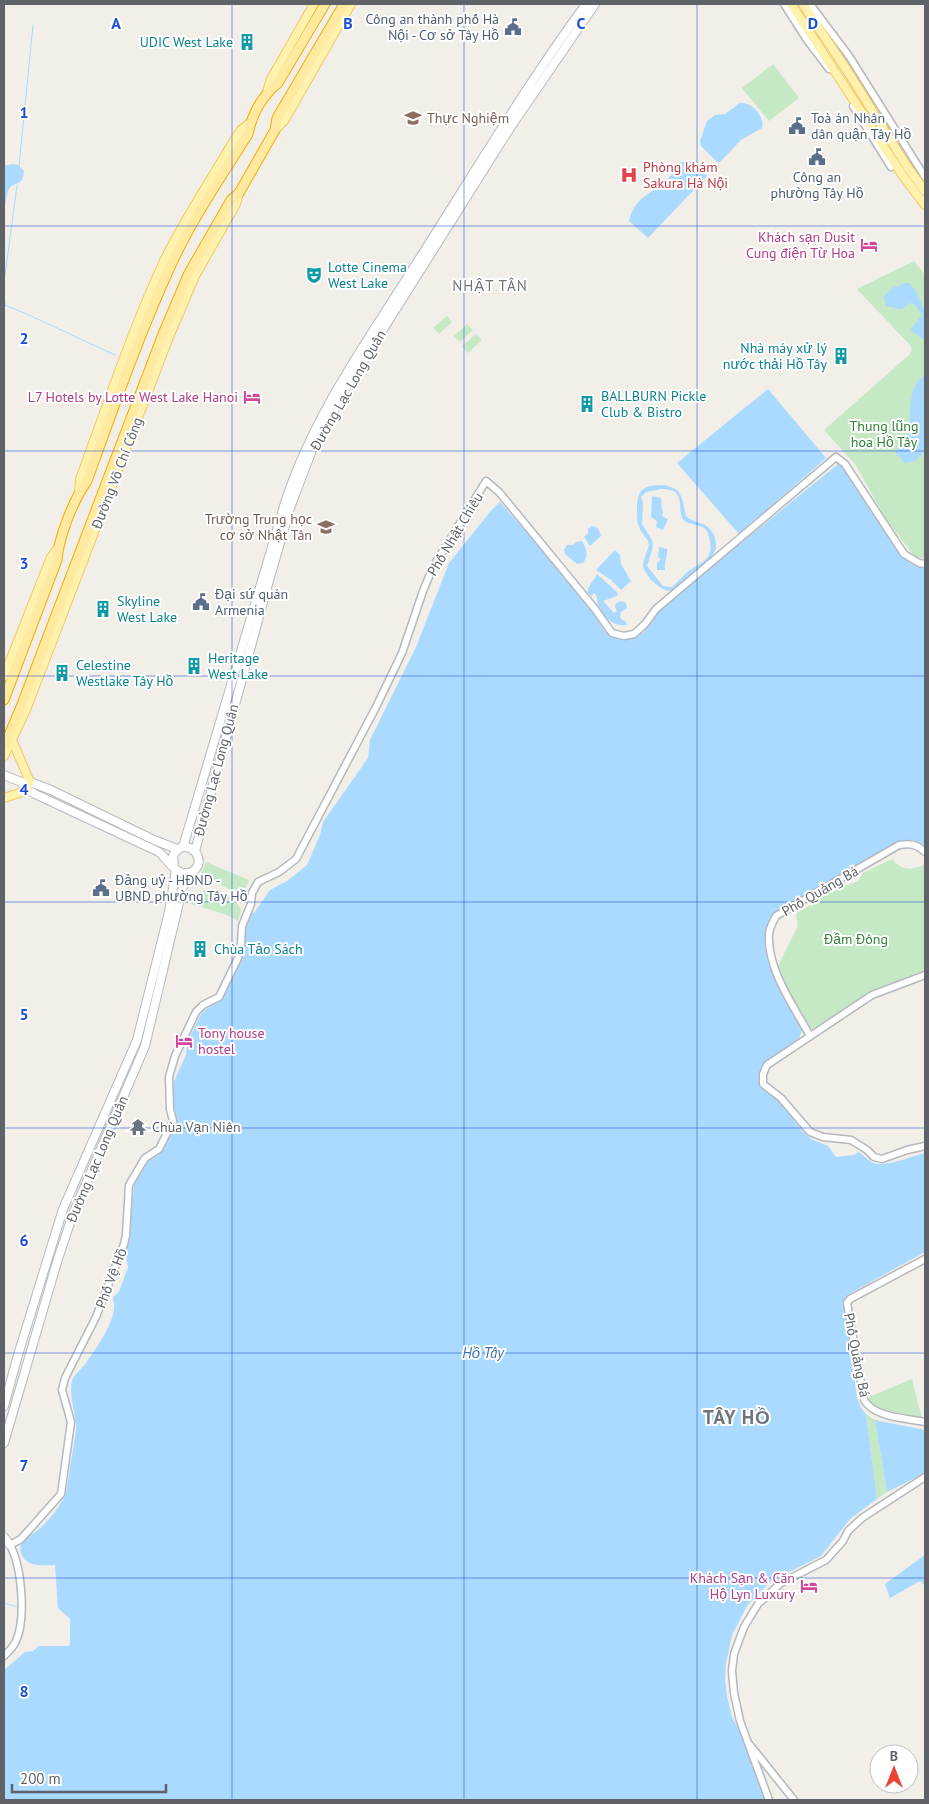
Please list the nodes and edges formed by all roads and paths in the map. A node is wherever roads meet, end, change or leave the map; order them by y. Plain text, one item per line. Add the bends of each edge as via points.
1 (314, 4) edge
2 (325, 4) edge
3 (344, 4) edge
4 (351, 4) edge
5 (586, 4) edge
6 (595, 4) edge
7 (784, 4) edge
8 (791, 4) edge
9 (803, 4) edge
10 (810, 4) edge
11 (810, 15) junction
12 (802, 20) junction
13 (268, 92) junction
14 (275, 130) junction
15 (891, 167) dead end
16 (925, 177) edge
17 (925, 191) edge
18 (239, 193) junction
19 (925, 205) edge
20 (162, 355) junction
21 (153, 360) junction
22 (58, 548) junction
23 (925, 564) edge
24 (4, 676) edge
25 (4, 700) edge
26 (12, 740) junction
27 (4, 747) edge
28 (4, 756) edge
29 (4, 775) edge
30 (29, 786) junction
31 (4, 798) edge
32 (180, 848) junction
33 (195, 851) junction
34 (925, 852) edge
35 (175, 868) junction
36 (186, 874) junction
37 (250, 904) joint
38 (925, 975) edge
39 (810, 1036) junction
40 (925, 1146) edge
41 (925, 1259) edge
42 (4, 1406) edge
43 (925, 1422) edge
44 (4, 1443) edge
45 (925, 1477) edge
46 (4, 1537) edge
47 (10, 1545) junction
48 (4, 1656) edge
49 (747, 1741) junction
50 (769, 1800) edge
51 (794, 1800) edge

1 - 13 main road, Đường Võ Chí Công via 270,79
2 - 13 highway, Đường Võ Chí Công via 278,84
3 - 14 highway, Đường Võ Chí Công via 277,118
4 - 14 main road, Đường Võ Chí Công via 284,121
5 - 32 main road, Đường Lạc Long Quân via 482,159 312,434 294,474
6 - 33 main road, Đường Lạc Long Quân via 510,128 346,388 312,450 291,505
7 - 15 street via 846,93
8 - 12 main road
9 - 11 main road
10 - 16 street via 849,56
11 - 12 main road
11 - 17 main road
12 - 19 main road
13 - 22 highway, Đường Võ Chí Công via 248,134 202,207 172,263
14 - 18 highway, Đường Võ Chí Công
18 - 20 main road, Đường Võ Chí Công via 236,204 195,276
18 - 21 highway, Đường Võ Chí Công via 230,200 189,273
20 - 21 highway
20 - 26 main road, Đường Võ Chí Công
21 - 27 highway, Đường Võ Chí Công
22 - 24 main road, Đường Võ Chí Công via 51,557
22 - 25 highway, Đường Võ Chí Công via 57,560
23 - 37 street, Phố Nhật Chiêu via 904,554 845,464 836,457 656,609 634,634 614,634 499,492 486,481 433,567 402,654 296,860 258,882
26 - 28 main road, Đường Võ Chí Công
26 - 30 main road
29 - 30 main road
30 - 31 main road
30 - 32 main road
30 - 35 main road via 160,852
32 - 33 main road via 188,847
32 - 35 main road via 172,859
33 - 36 main road via 199,859 197,866
34 - 39 street, Phố Quảng Bá via 911,843 899,845 776,916 769,935 773,965
35 - 36 main road
35 - 42 main road, Đường Lạc Long Quân via 169,912 138,1040 63,1209
36 - 44 main road, Đường Lạc Long Quân via 145,1046 74,1214
37 - 47 street, Phố Vệ Hồ via 242,926 240,952 219,997 196,1012 175,1056 169,1083 170,1110 174,1121 159,1149 145,1158 129,1185 124,1244 96,1317 65,1378 62,1390 71,1422 61,1494 21,1539
38 - 39 street via 872,995
39 - 40 street via 767,1064 763,1084 781,1098 810,1132 851,1140 882,1159
41 - 43 street, Phố Quảng Bá via 847,1303 864,1400 868,1407
45 - 49 street via 862,1518 826,1560 781,1583 751,1613 734,1654 732,1671
46 - 47 main road
47 - 48 street via 21,1579 20,1627 13,1648
49 - 50 street
49 - 51 street

